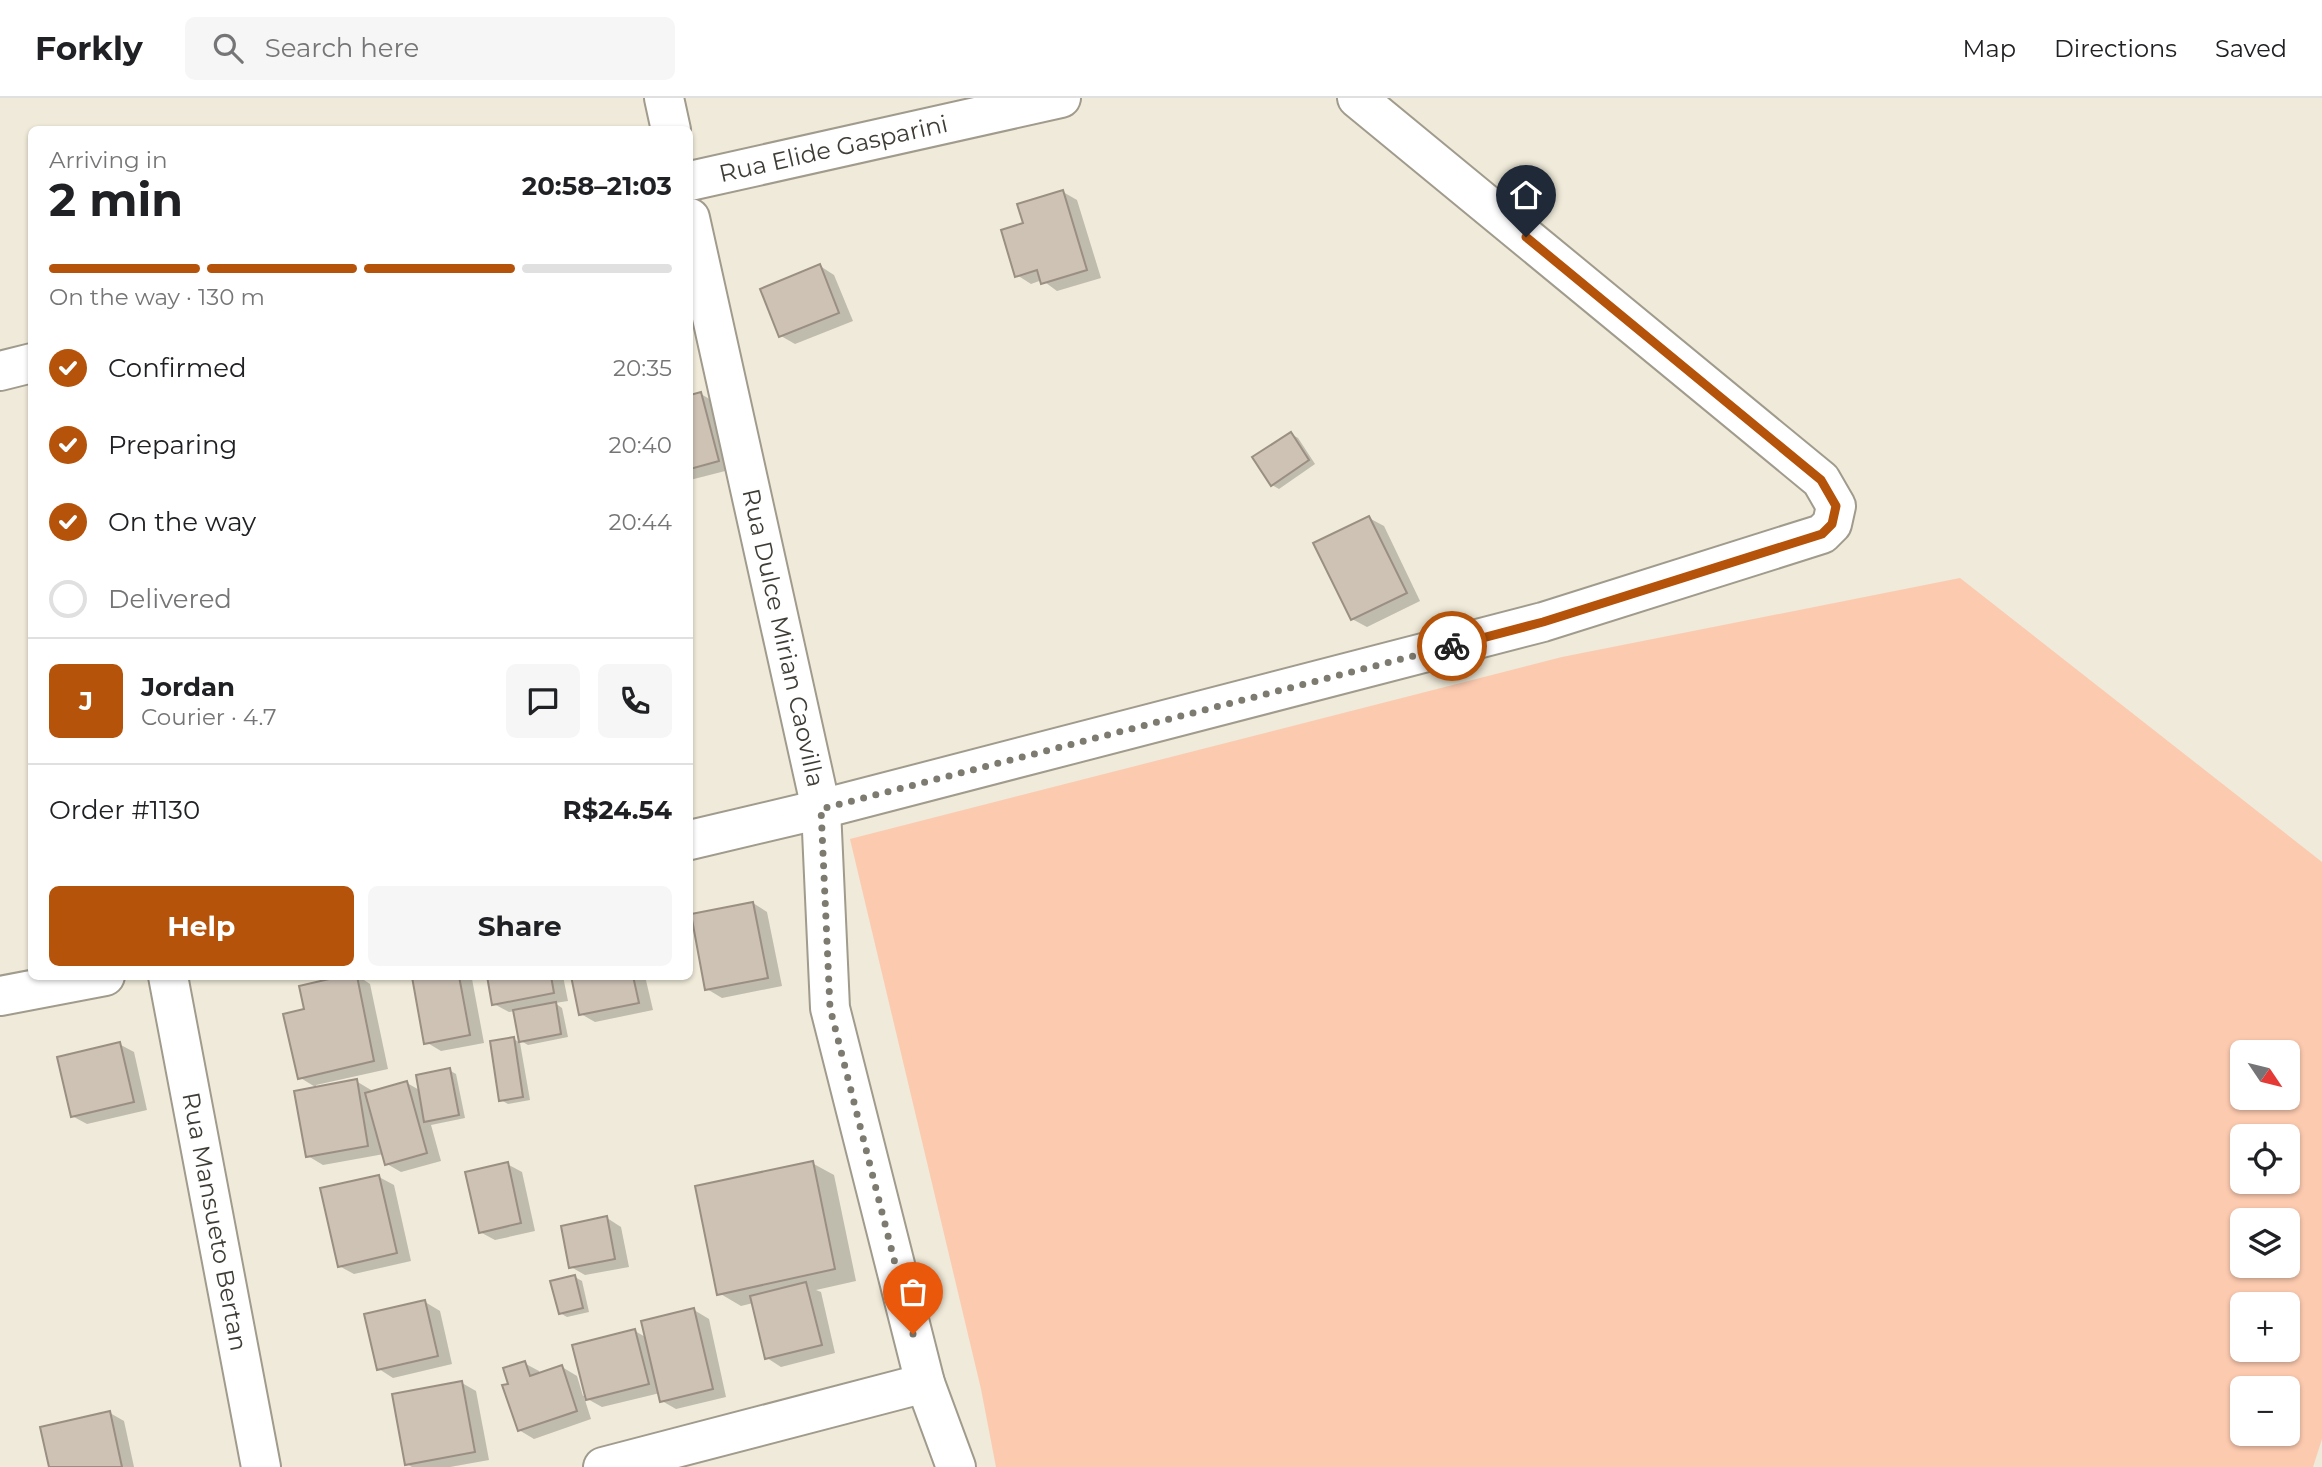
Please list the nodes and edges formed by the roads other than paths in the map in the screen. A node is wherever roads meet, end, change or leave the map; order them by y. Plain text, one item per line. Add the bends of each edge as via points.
1 (664, 98) edge
2 (1061, 98) edge
3 (1357, 98) edge
4 (670, 126) edge
5 (693, 180) edge
6 (693, 232) edge
7 (28, 364) edge
8 (0, 371) edge
9 (821, 809) junction
10 (693, 839) edge
11 (84, 980) edge
12 (169, 980) edge
13 (0, 996) edge
14 (925, 1383) junction
15 (261, 1467) edge
16 (603, 1467) edge
17 (956, 1467) edge

1 - 4 street
2 - 5 street, Rua Elide Gasparini
3 - 9 street via 1821,480 1836,506 1832,524 1822,534 1543,622
6 - 9 street, Rua Dulce Mirian Caovilla
7 - 8 street
9 - 10 street
9 - 14 street, Rua Dulce Mirian Caovilla via 830,1008
11 - 13 street
12 - 15 street, Rua Mansueto Bertan
14 - 16 street
14 - 17 street, Rua Dulce Mirian Caovilla

